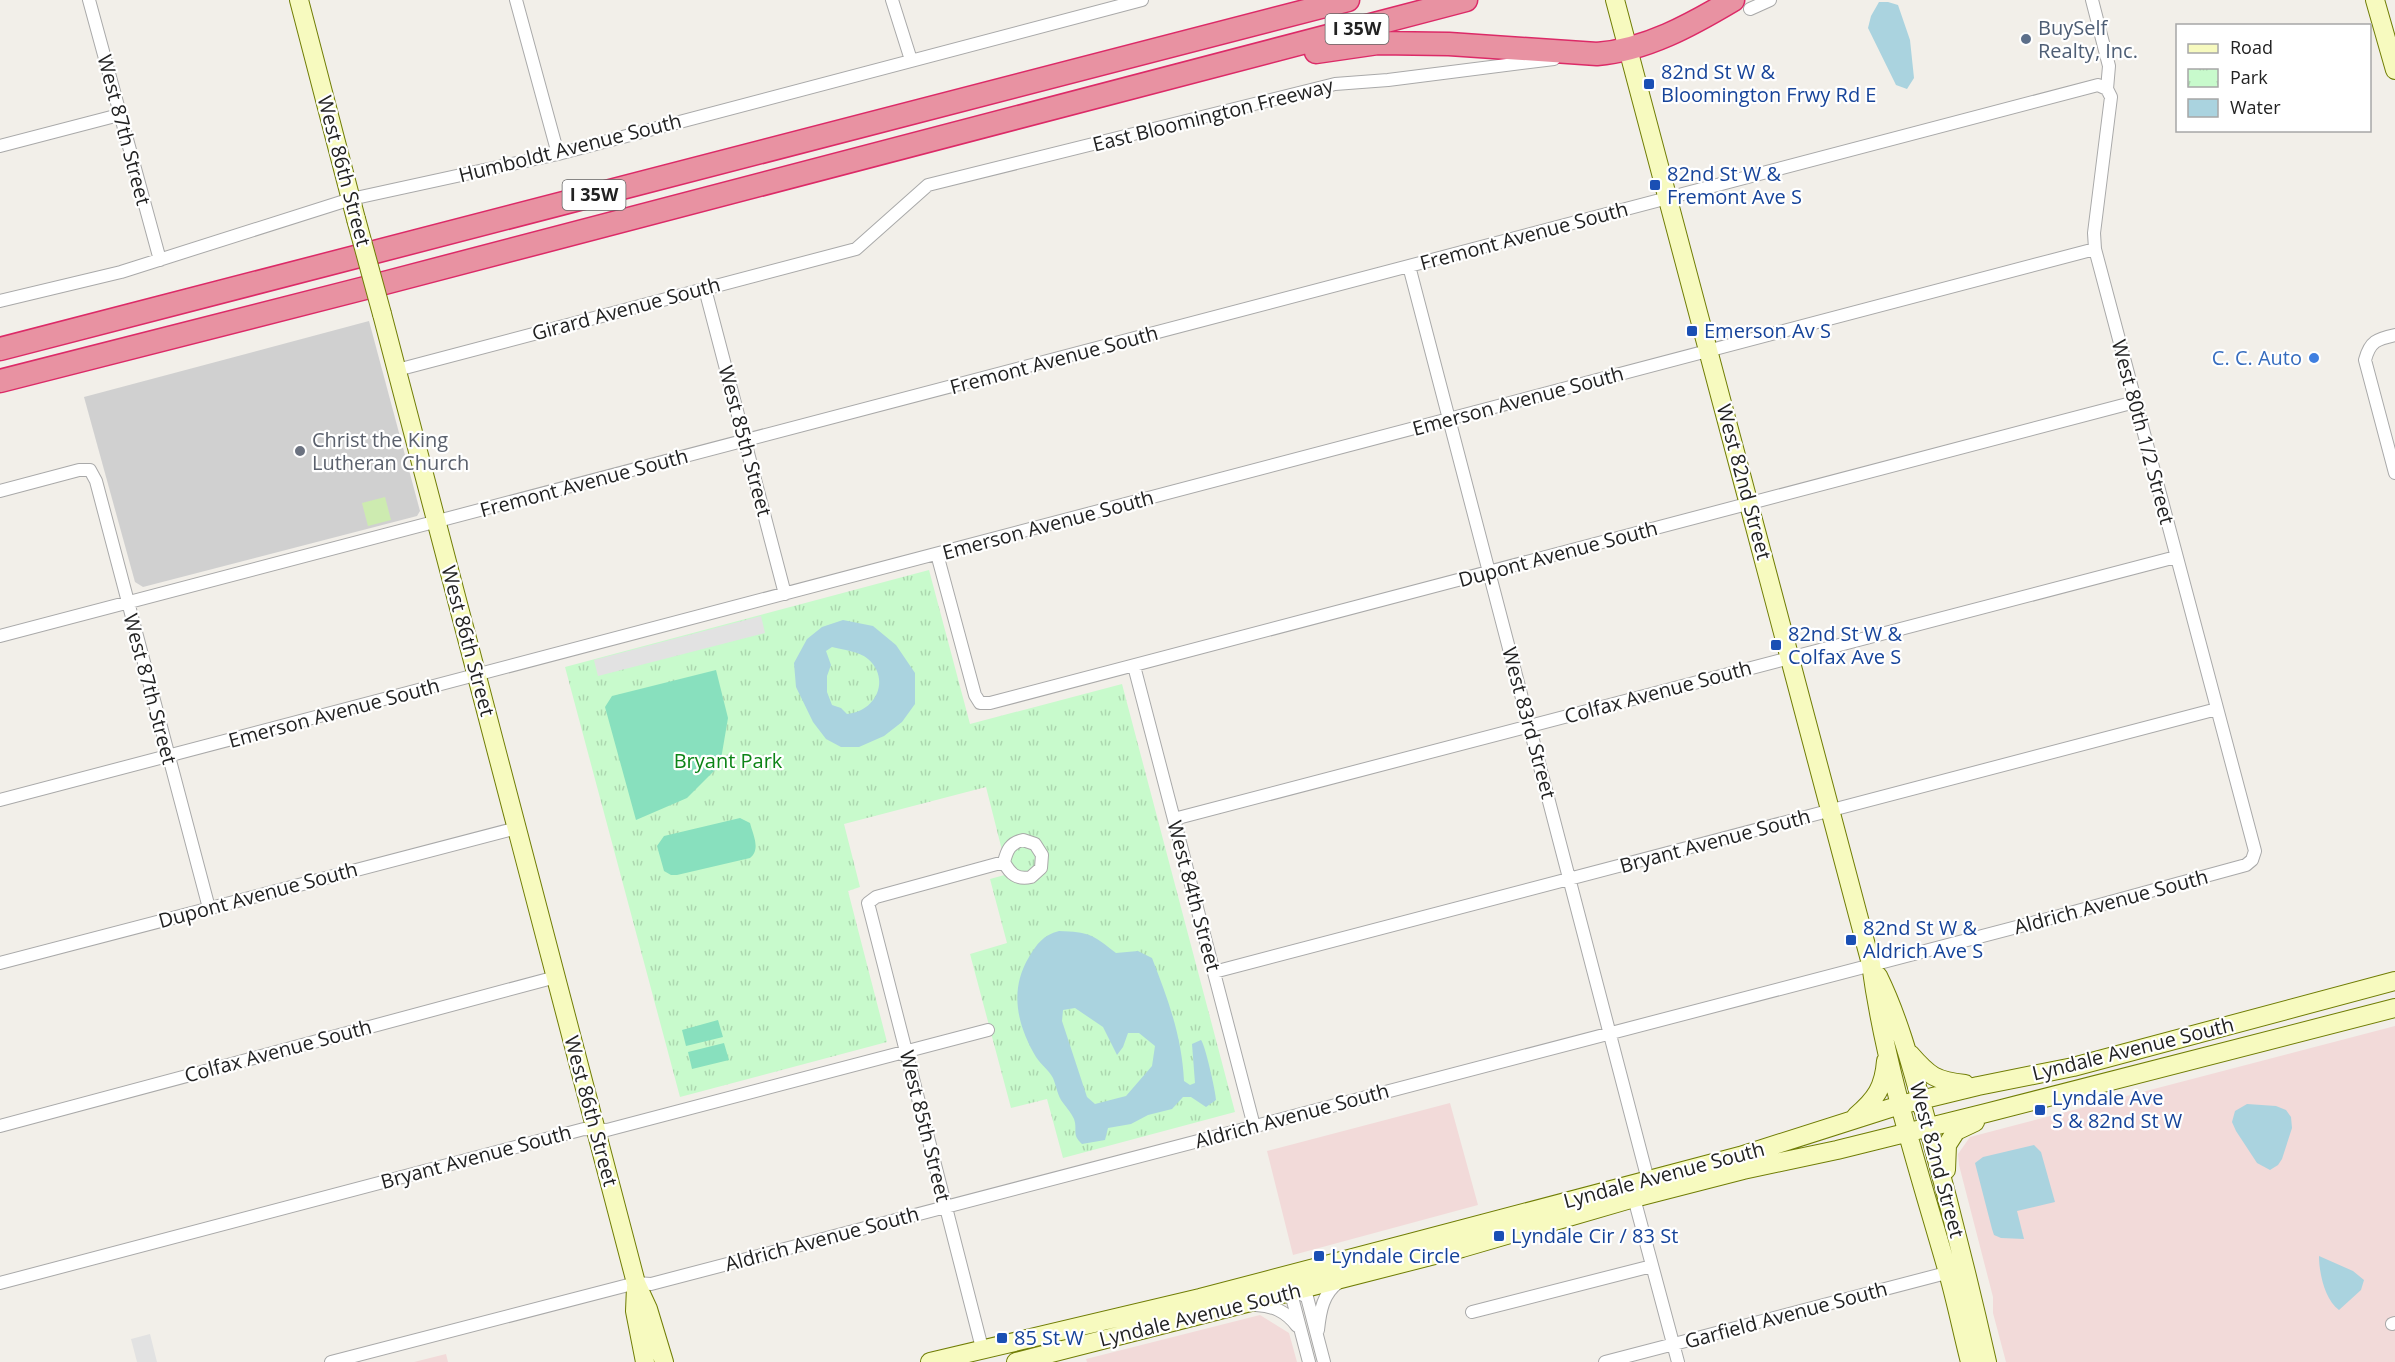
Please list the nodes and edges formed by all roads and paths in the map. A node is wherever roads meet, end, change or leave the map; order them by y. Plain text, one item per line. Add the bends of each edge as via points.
1 (89, 0) edge
2 (299, 0) edge
3 (516, 0) edge
4 (892, 0) edge
5 (1142, 0) edge
6 (1293, 0) edge
7 (1348, 0) edge
8 (1466, 0) edge
9 (1770, 0) edge
10 (2092, 0) edge
11 (2375, 0) edge
12 (1616, 4) edge
13 (1742, 4) edge
14 (1189, 42) junction
15 (1628, 49) junction
16 (1597, 54) junction
17 (1248, 58) junction
18 (911, 60) junction
19 (2395, 70) edge
20 (2107, 89) junction
21 (119, 115) junction
22 (0, 146) edge
23 (558, 154) junction
24 (1669, 197) junction
25 (351, 199) junction
26 (855, 249) joint
27 (2095, 249) junction
28 (160, 260) junction
29 (1409, 266) junction
30 (705, 289) junction
31 (0, 301) edge
32 (2395, 335) edge
33 (0, 350) edge
34 (1709, 351) junction
35 (397, 370) junction
36 (0, 381) edge
37 (2135, 402) junction
38 (1449, 418) junction
39 (745, 441) junction
40 (2395, 473) edge
41 (0, 490) edge
42 (1750, 504) junction
43 (437, 522) junction
44 (937, 554) junction
45 (2176, 557) junction
46 (1489, 572) junction
47 (785, 594) junction
48 (127, 603) junction
49 (0, 636) edge
50 (1790, 658) junction
51 (1134, 666) junction
52 (477, 675) junction
53 (2217, 709) junction
54 (1529, 725) junction
55 (168, 756) junction
56 (0, 800) edge
57 (1830, 810) junction
58 (1174, 819) junction
59 (517, 828) junction
60 (2252, 860) joint
61 (1004, 862) dead end
62 (1569, 879) junction
63 (209, 908) junction
64 (0, 963) edge
65 (1871, 964) junction
66 (1214, 972) junction
67 (556, 977) junction
68 (2395, 981) edge
69 (2395, 1008) edge
70 (988, 1030) dead end
71 (1610, 1032) junction
72 (1887, 1050) junction
73 (1907, 1050) junction
74 (906, 1052) junction
75 (1978, 1086) junction
76 (1921, 1100) junction
77 (1900, 1105) junction
78 (1986, 1113) junction
79 (1853, 1119) junction
80 (0, 1126) edge
81 (1254, 1126) junction
82 (1928, 1126) junction
83 (596, 1130) junction
84 (1908, 1132) junction
85 (1648, 1180) junction
86 (1946, 1196) junction
87 (1634, 1198) junction
88 (946, 1206) junction
89 (1652, 1266) junction
90 (1966, 1267) junction
91 (1948, 1272) junction
92 (1346, 1278) junction
93 (636, 1282) junction
94 (1293, 1282) junction
95 (0, 1283) edge
96 (1242, 1304) junction
97 (1472, 1312) dead end
98 (1301, 1332) junction
99 (1317, 1337) junction
100 (1673, 1344) junction
101 (982, 1348) junction
102 (331, 1362) edge
103 (645, 1362) edge
104 (664, 1362) edge
105 (930, 1362) edge
106 (1016, 1362) edge
107 (1309, 1362) edge
108 (1324, 1362) edge
109 (1605, 1362) edge
110 (1678, 1362) edge
111 (1970, 1362) edge
112 (1987, 1362) edge

1 - 21 street, West 87th Street
2 - 25 street, West 86th Street
3 - 23 street
4 - 18 street
5 - 18 street, Humboldt Avenue South
6 - 14 highway
7 - 14 highway, I 35W
8 - 17 highway, I 35W
9 - 13 street
10 - 20 street, West 80th 1/2 Street via 2109,66
11 - 19 street
12 - 15 street, West 82nd Street
13 - 15 highway
14 - 33 highway, I 35W
15 - 16 highway
15 - 24 street, West 82nd Street
16 - 17 highway via 1378,43 1295,56
16 - 26 street, East Bloomington Freeway via 1335,84 928,185
17 - 36 highway, I 35W
18 - 23 street, Humboldt Avenue South
20 - 24 street, Fremont Avenue South via 2098,85
20 - 27 street, West 80th 1/2 Street via 2111,97
21 - 22 street
21 - 28 street, West 87th Street
23 - 25 street, Humboldt Avenue South
24 - 29 street, Fremont Avenue South
24 - 34 street, West 82nd Street
25 - 28 street, Humboldt Avenue South
25 - 35 street, West 86th Street, bridge
26 - 30 street, Girard Avenue South
27 - 34 street, Emerson Avenue South
27 - 37 street, West 80th 1/2 Street
28 - 31 street, Humboldt Avenue South
29 - 38 street, West 83rd Street
29 - 39 street, Fremont Avenue South
30 - 35 street, Girard Avenue South
30 - 39 street, West 85th Street
32 - 40 street via 2375,340 2365,360
34 - 38 street, Emerson Avenue South
34 - 42 street, West 82nd Street
35 - 43 street, West 86th Street
37 - 42 street, Dupont Avenue South
37 - 45 street, West 80th 1/2 Street
38 - 44 street, Emerson Avenue South
38 - 46 street, West 83rd Street
39 - 43 street, Fremont Avenue South
39 - 47 street, West 85th Street
41 - 48 street, West 87th Street via 90,470
42 - 46 street, Dupont Avenue South
42 - 50 street, West 82nd Street
43 - 48 street, Fremont Avenue South
43 - 52 street, West 86th Street
44 - 47 street, Emerson Avenue South
44 - 51 street, Dupont Avenue South via 980,703
45 - 50 street, Colfax Avenue South
45 - 53 street, West 80th 1/2 Street
46 - 51 street, Dupont Avenue South
46 - 54 street, West 83rd Street
47 - 52 street, Emerson Avenue South
48 - 49 street, Fremont Avenue South
48 - 55 street, West 87th Street
50 - 54 street, Colfax Avenue South
50 - 57 street, West 82nd Street
51 - 58 street, West 84th Street
52 - 55 street, Emerson Avenue South
52 - 59 street, West 86th Street
53 - 57 street, Bryant Avenue South
53 - 60 street, West 80th 1/2 Street via 2255,851
54 - 58 street, Colfax Avenue South
54 - 62 street, West 83rd Street
55 - 56 street, Emerson Avenue South
55 - 63 street, West 87th Street
57 - 62 street, Bryant Avenue South
57 - 65 street, West 82nd Street
58 - 66 street, West 84th Street
59 - 63 street, Dupont Avenue South
59 - 67 street, West 86th Street
60 - 65 street, Aldrich Avenue South via 2246,865
61 - 74 street, West 85th Street via 876,897 868,903
62 - 66 street, Bryant Avenue South
62 - 71 street, West 83rd Street
63 - 64 street, Dupont Avenue South
65 - 71 street, Aldrich Avenue South
65 - 72 street, West 82nd Street
65 - 73 street, West 82nd Street
66 - 81 street, West 84th Street
67 - 80 street, Colfax Avenue South
67 - 83 street, West 86th Street
68 - 75 street, Lyndale Avenue South via 2073,1067
69 - 78 street, Lyndale Avenue South
70 - 74 street, Bryant Avenue South
71 - 81 street, Aldrich Avenue South
71 - 85 street, West 83rd Street
72 - 77 street, West 82nd Street
72 - 79 street via 1879,1093
73 - 75 street via 1926,1073 1942,1082
73 - 76 street, West 82nd Street
74 - 83 street, Bryant Avenue South
74 - 88 street, West 85th Street
75 - 76 street, Lyndale Avenue South
76 - 77 street, Lyndale Avenue South
76 - 82 street, West 82nd Street
77 - 79 street, Lyndale Avenue South
77 - 84 street, West 82nd Street
78 - 82 street, Lyndale Avenue South
78 - 86 street via 1956,1131 1947,1145
79 - 85 street, Lyndale Avenue South via 1740,1156
81 - 88 street, Aldrich Avenue South
82 - 84 street, Lyndale Avenue South
82 - 86 street, West 82nd Street
83 - 93 street, West 86th Street
83 - 95 street, Bryant Avenue South via 584,1129
84 - 87 street, Lyndale Avenue South
84 - 91 street, West 82nd Street
85 - 94 street, Lyndale Avenue South
86 - 90 street, West 82nd Street
87 - 89 street
87 - 92 street, Lyndale Avenue South
88 - 93 street, Aldrich Avenue South via 651,1284
88 - 101 street, West 85th Street
89 - 97 street
89 - 100 street
90 - 91 street, Garfield Avenue South
90 - 112 street, West 82nd Street
91 - 100 street, Garfield Avenue South
91 - 111 street, West 82nd Street
92 - 94 street, Lyndale Avenue South
92 - 99 street via 1334,1285 1324,1300
93 - 102 street, Aldrich Avenue South
93 - 103 street, West 86th Street via 635,1311
93 - 104 street, West 86th Street
94 - 96 street, Lyndale Avenue South
94 - 98 street
94 - 99 street via 1307,1297
94 - 101 street, Lyndale Avenue South
96 - 98 street via 1281,1310
96 - 106 street, Lyndale Avenue South
98 - 107 street
99 - 108 street
100 - 109 street, Garfield Avenue South
100 - 110 street
101 - 105 street, Lyndale Avenue South

